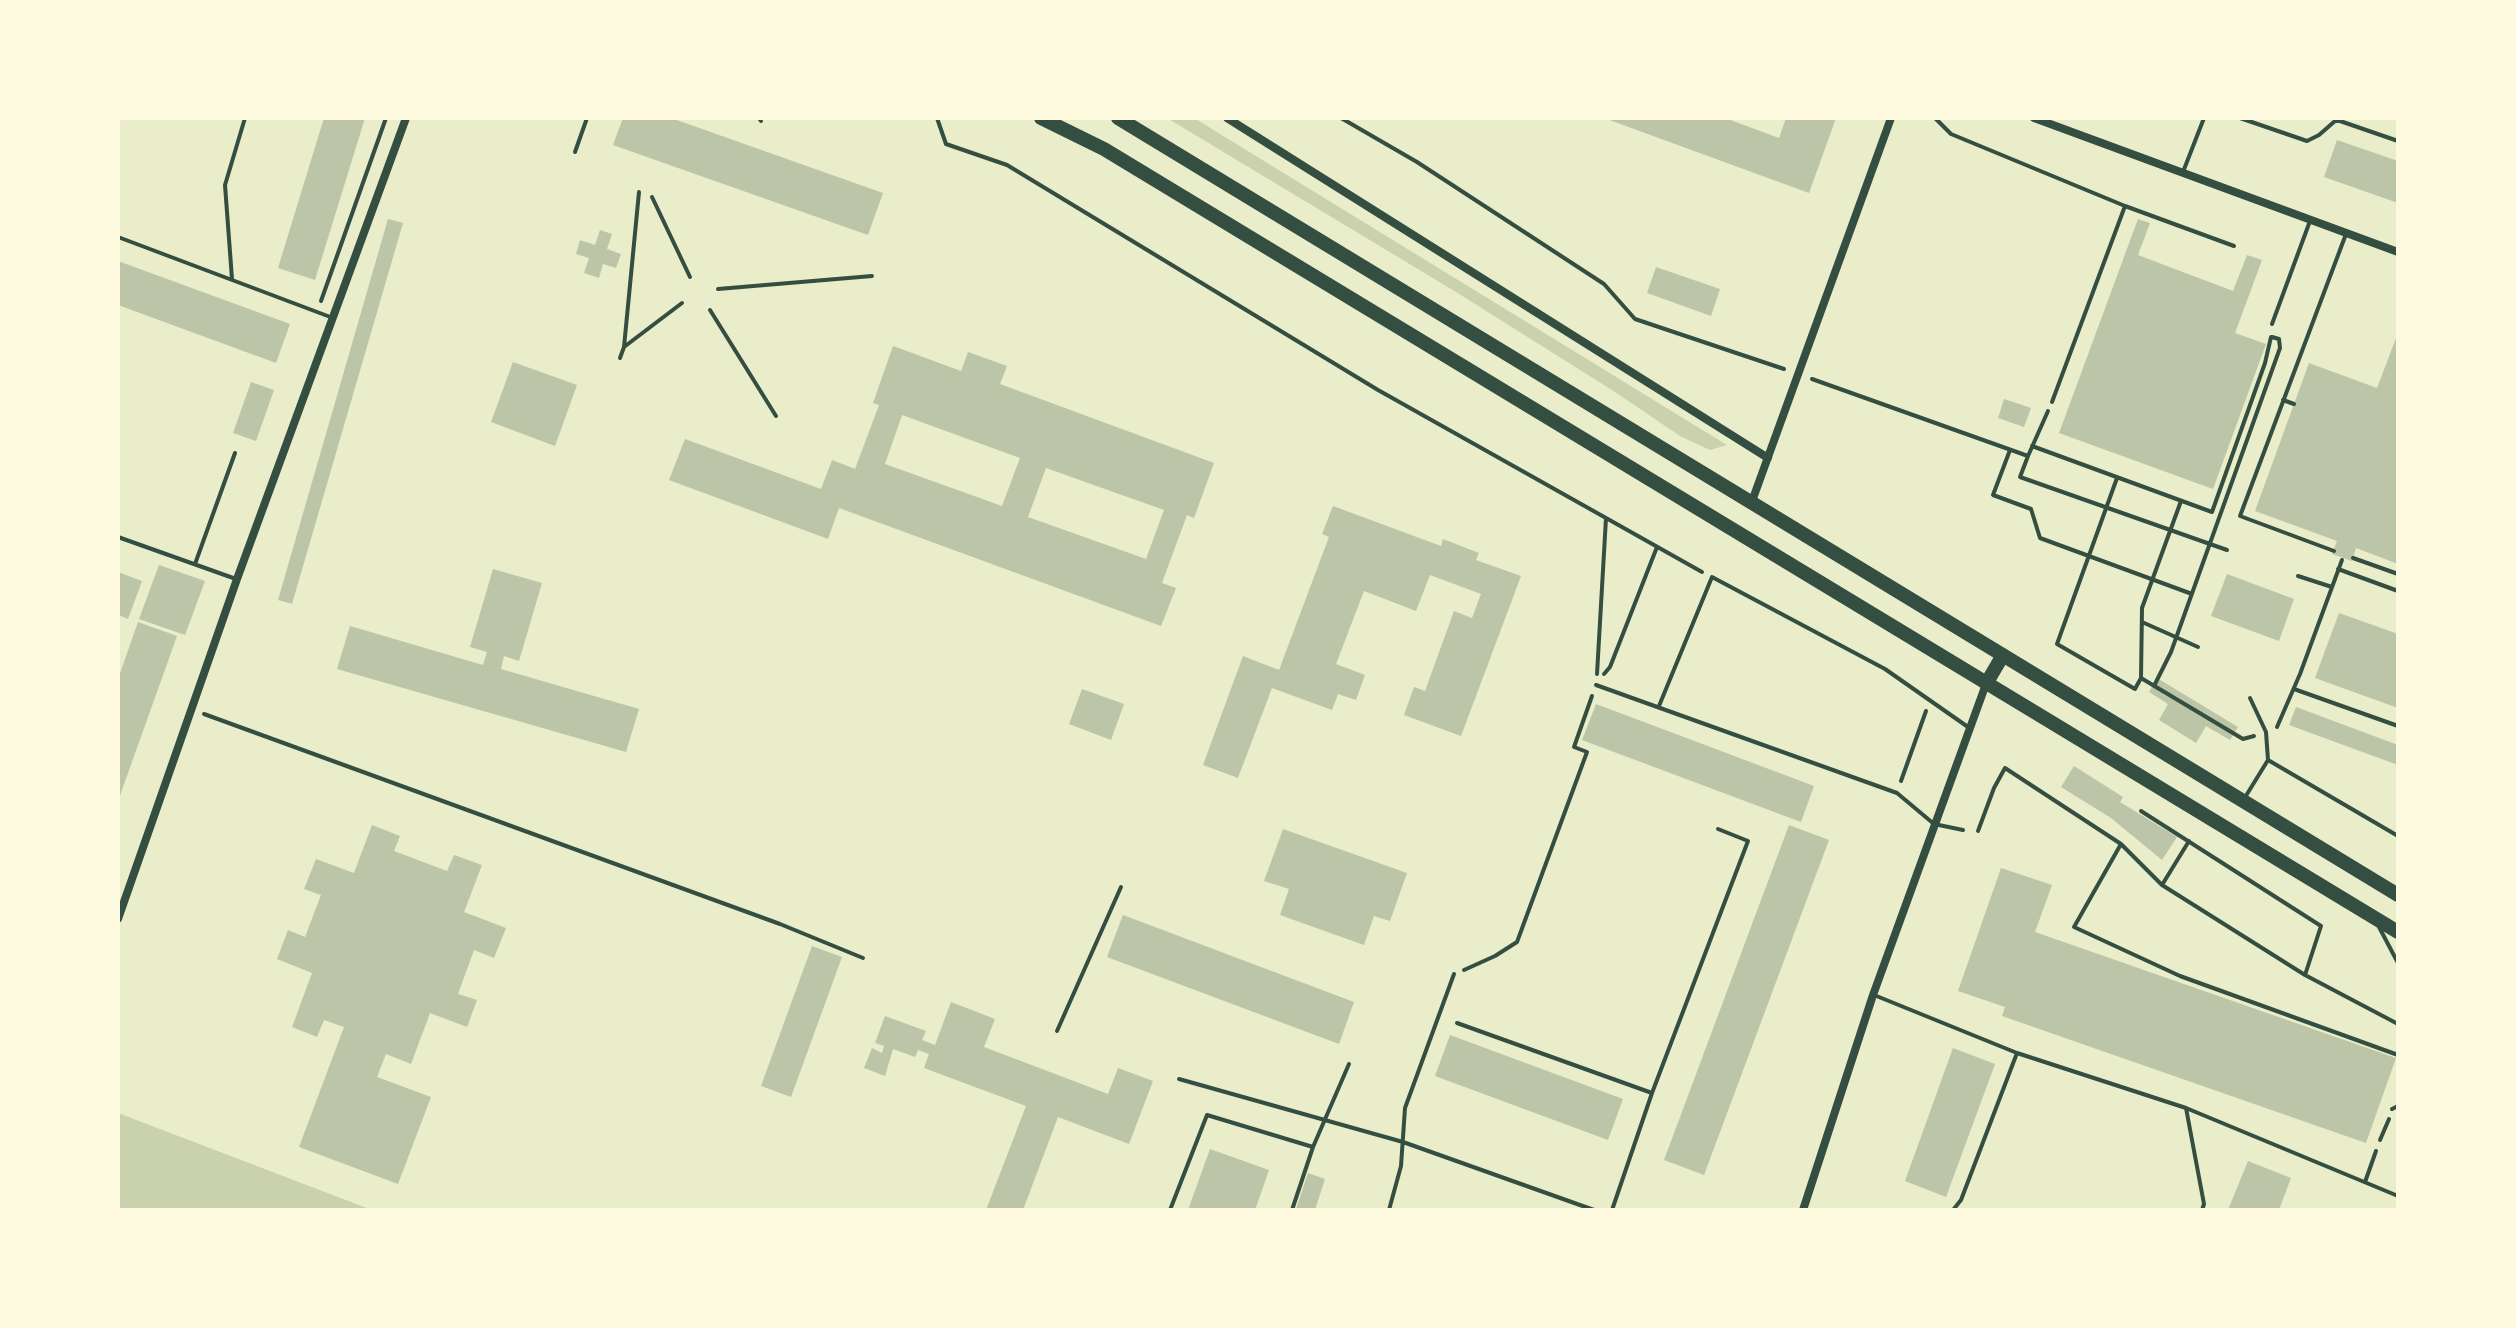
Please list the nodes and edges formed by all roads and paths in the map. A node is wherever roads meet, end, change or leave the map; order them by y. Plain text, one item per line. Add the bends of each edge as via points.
1 (245, 118) edge
2 (386, 118) edge
3 (406, 118) edge
4 (587, 118) edge
5 (937, 118) edge
6 (1041, 118) edge
7 (1118, 118) edge
8 (1227, 118) edge
9 (1341, 118) edge
10 (1891, 118) edge
11 (1935, 118) edge
12 (2034, 118) edge
13 (2204, 118) edge
14 (2240, 118) edge
15 (2398, 141) edge
16 (575, 152) dead end
17 (2183, 173) junction
18 (639, 192) dead end
19 (652, 197) dead end
20 (2125, 206) junction
21 (2310, 221) junction
22 (2346, 234) junction
23 (118, 237) edge
24 (2234, 246) dead end
25 (2398, 252) edge
26 (872, 276) dead end
27 (690, 277) dead end
28 (232, 279) junction
29 (718, 289) dead end
30 (682, 303) dead end
31 (710, 310) dead end
32 (317, 312) junction
33 (334, 319) junction
34 (2272, 324) dead end
35 (2271, 336) dead end
36 (624, 347) junction
37 (2269, 352) dead end
38 (620, 358) dead end
39 (1798, 374) junction
40 (2283, 400) junction
41 (2052, 402) joint
42 (2294, 404) dead end
43 (776, 416) dead end
44 (2032, 446) junction
45 (2010, 450) junction
46 (235, 453) dead end
47 (2028, 456) junction
48 (1768, 458) junction
49 (2117, 478) junction
50 (2181, 501) junction
51 (1751, 504) junction
52 (2107, 507) junction
53 (1606, 518) junction
54 (2170, 530) junction
55 (118, 537) edge
56 (2211, 544) junction
57 (1657, 547) junction
58 (2227, 550) dead end
59 (2334, 551) dead end
60 (2090, 556) junction
61 (2342, 558) dead end
62 (2353, 558) dead end
63 (195, 564) junction
64 (2338, 569) junction
65 (2398, 574) edge
66 (2298, 576) dead end
67 (1712, 577) junction
68 (237, 579) junction
69 (2153, 580) junction
70 (2332, 587) junction
71 (2398, 591) edge
72 (2192, 594) junction
73 (2142, 622) junction
74 (2176, 637) junction
75 (2198, 647) dead end
76 (2003, 655) junction
77 (2141, 678) junction
78 (1986, 684) junction
79 (1596, 685) junction
80 (2154, 686) junction
81 (2294, 689) junction
82 (2250, 698) dead end
83 (1914, 703) dead end
84 (1659, 706) junction
85 (191, 709) junction
86 (2398, 726) edge
87 (1970, 728) junction
88 (2266, 732) junction
89 (2268, 760) junction
90 (1897, 793) junction
91 (2243, 802) junction
92 (2141, 811) dead end
93 (1934, 824) junction
94 (1718, 829) dead end
95 (1963, 830) dead end
96 (1978, 831) dead end
97 (2398, 836) edge
98 (2189, 841) junction
99 (2121, 844) junction
100 (2162, 885) junction
101 (1121, 887) dead end
102 (2398, 895) edge
103 (2374, 918) junction
104 (118, 919) edge
105 (2398, 932) edge
106 (863, 958) dead end
107 (2398, 963) edge
108 (1454, 974) joint
109 (2305, 975) junction
110 (1873, 995) junction
111 (1457, 1023) dead end
112 (2398, 1024) edge
113 (1057, 1031) dead end
114 (2017, 1053) junction
115 (2398, 1055) edge
116 (1349, 1064) dead end
117 (1179, 1079) dead end
118 (1652, 1093) junction
119 (2186, 1108) junction
120 (2395, 1108) edge
121 (1324, 1121) junction
122 (1403, 1142) junction
123 (1313, 1147) junction
124 (2376, 1151) joint
125 (2365, 1182) junction
126 (2398, 1196) edge
127 (1170, 1210) edge
128 (1292, 1210) edge
129 (1389, 1210) edge
130 (1594, 1210) edge
131 (1612, 1210) edge
132 (1803, 1210) edge
133 (1953, 1210) edge
134 (2202, 1210) edge

1 - 28 lane via 225,185
2 - 32 path
3 - 33 street
4 - 16 path
5 - 53 path via 946,144 1007,165 1378,390
6 - 78 main road via 1117,157
7 - 51 main road
8 - 48 street
9 - 39 path via 1604,284 1635,319
10 - 39 street
11 - 20 lane via 1951,134
12 - 17 street
13 - 17 lane
14 - 15 lane via 2307,141 2335,121
17 - 21 street
18 - 36 path
19 - 27 path
20 - 24 lane
20 - 41 lane
21 - 22 street
21 - 34 lane
22 - 25 street
22 - 40 lane
23 - 28 lane
26 - 29 path
28 - 32 lane
30 - 36 path
31 - 43 path
32 - 33 lane
33 - 68 street
35 - 56 path via 2279,339 2280,348
36 - 38 path
37 - 50 path via 2212,512
39 - 45 path
39 - 48 street
40 - 42 lane
40 - 59 lane via 2240,516
41 - 44 path
44 - 47 path
44 - 49 path
45 - 47 path
45 - 60 path via 1993,495 2031,509 2040,538
46 - 63 lane
47 - 52 path via 2020,477
48 - 51 street
49 - 50 path
49 - 52 path
50 - 54 path
51 - 76 main road
52 - 54 path
52 - 60 path
53 - 57 path
53 - 79 path
54 - 56 path
54 - 69 path
55 - 63 lane
56 - 58 path
56 - 72 path
57 - 67 path
57 - 79 path via 1610,667
60 - 69 path
60 - 77 path via 2057,644 2135,689
61 - 64 path
62 - 65 lane
63 - 68 lane
64 - 70 path
64 - 71 path
66 - 70 path
67 - 84 lane
67 - 87 lane via 1885,669
68 - 85 street
69 - 72 path
69 - 73 path
70 - 81 path
72 - 74 path
73 - 74 path
73 - 77 path
74 - 75 path
74 - 80 path
76 - 78 main road
76 - 91 main road
77 - 80 path
78 - 87 street
78 - 103 main road
79 - 84 lane
79 - 108 path via 1574,747 1587,752 1517,942
80 - 88 path via 2243,739
81 - 86 path
81 - 88 path via 2277,727
82 - 88 lane
83 - 90 path via 1927,712
84 - 90 lane
85 - 104 street
85 - 106 path
87 - 93 street
88 - 89 lane
89 - 91 lane
89 - 97 lane
90 - 93 lane
91 - 102 main road
92 - 98 path
93 - 95 lane
93 - 110 street
94 - 118 lane via 1748,841
96 - 99 path via 2005,768
98 - 100 path
98 - 109 path via 2321,926
99 - 100 path
99 - 115 path via 2074,927 2180,976
100 - 109 path
101 - 113 path
103 - 105 main road
103 - 107 lane
108 - 122 lane via 1405,1108
109 - 112 path
110 - 114 lane
110 - 132 street
111 - 118 lane
114 - 119 lane
114 - 133 lane
116 - 121 lane
117 - 121 lane
118 - 131 lane
119 - 125 lane
119 - 134 lane
120 - 124 path
121 - 122 lane
121 - 123 lane
122 - 129 lane
122 - 130 lane
123 - 127 lane via 1207,1115
123 - 128 lane
124 - 125 lane
125 - 126 lane

